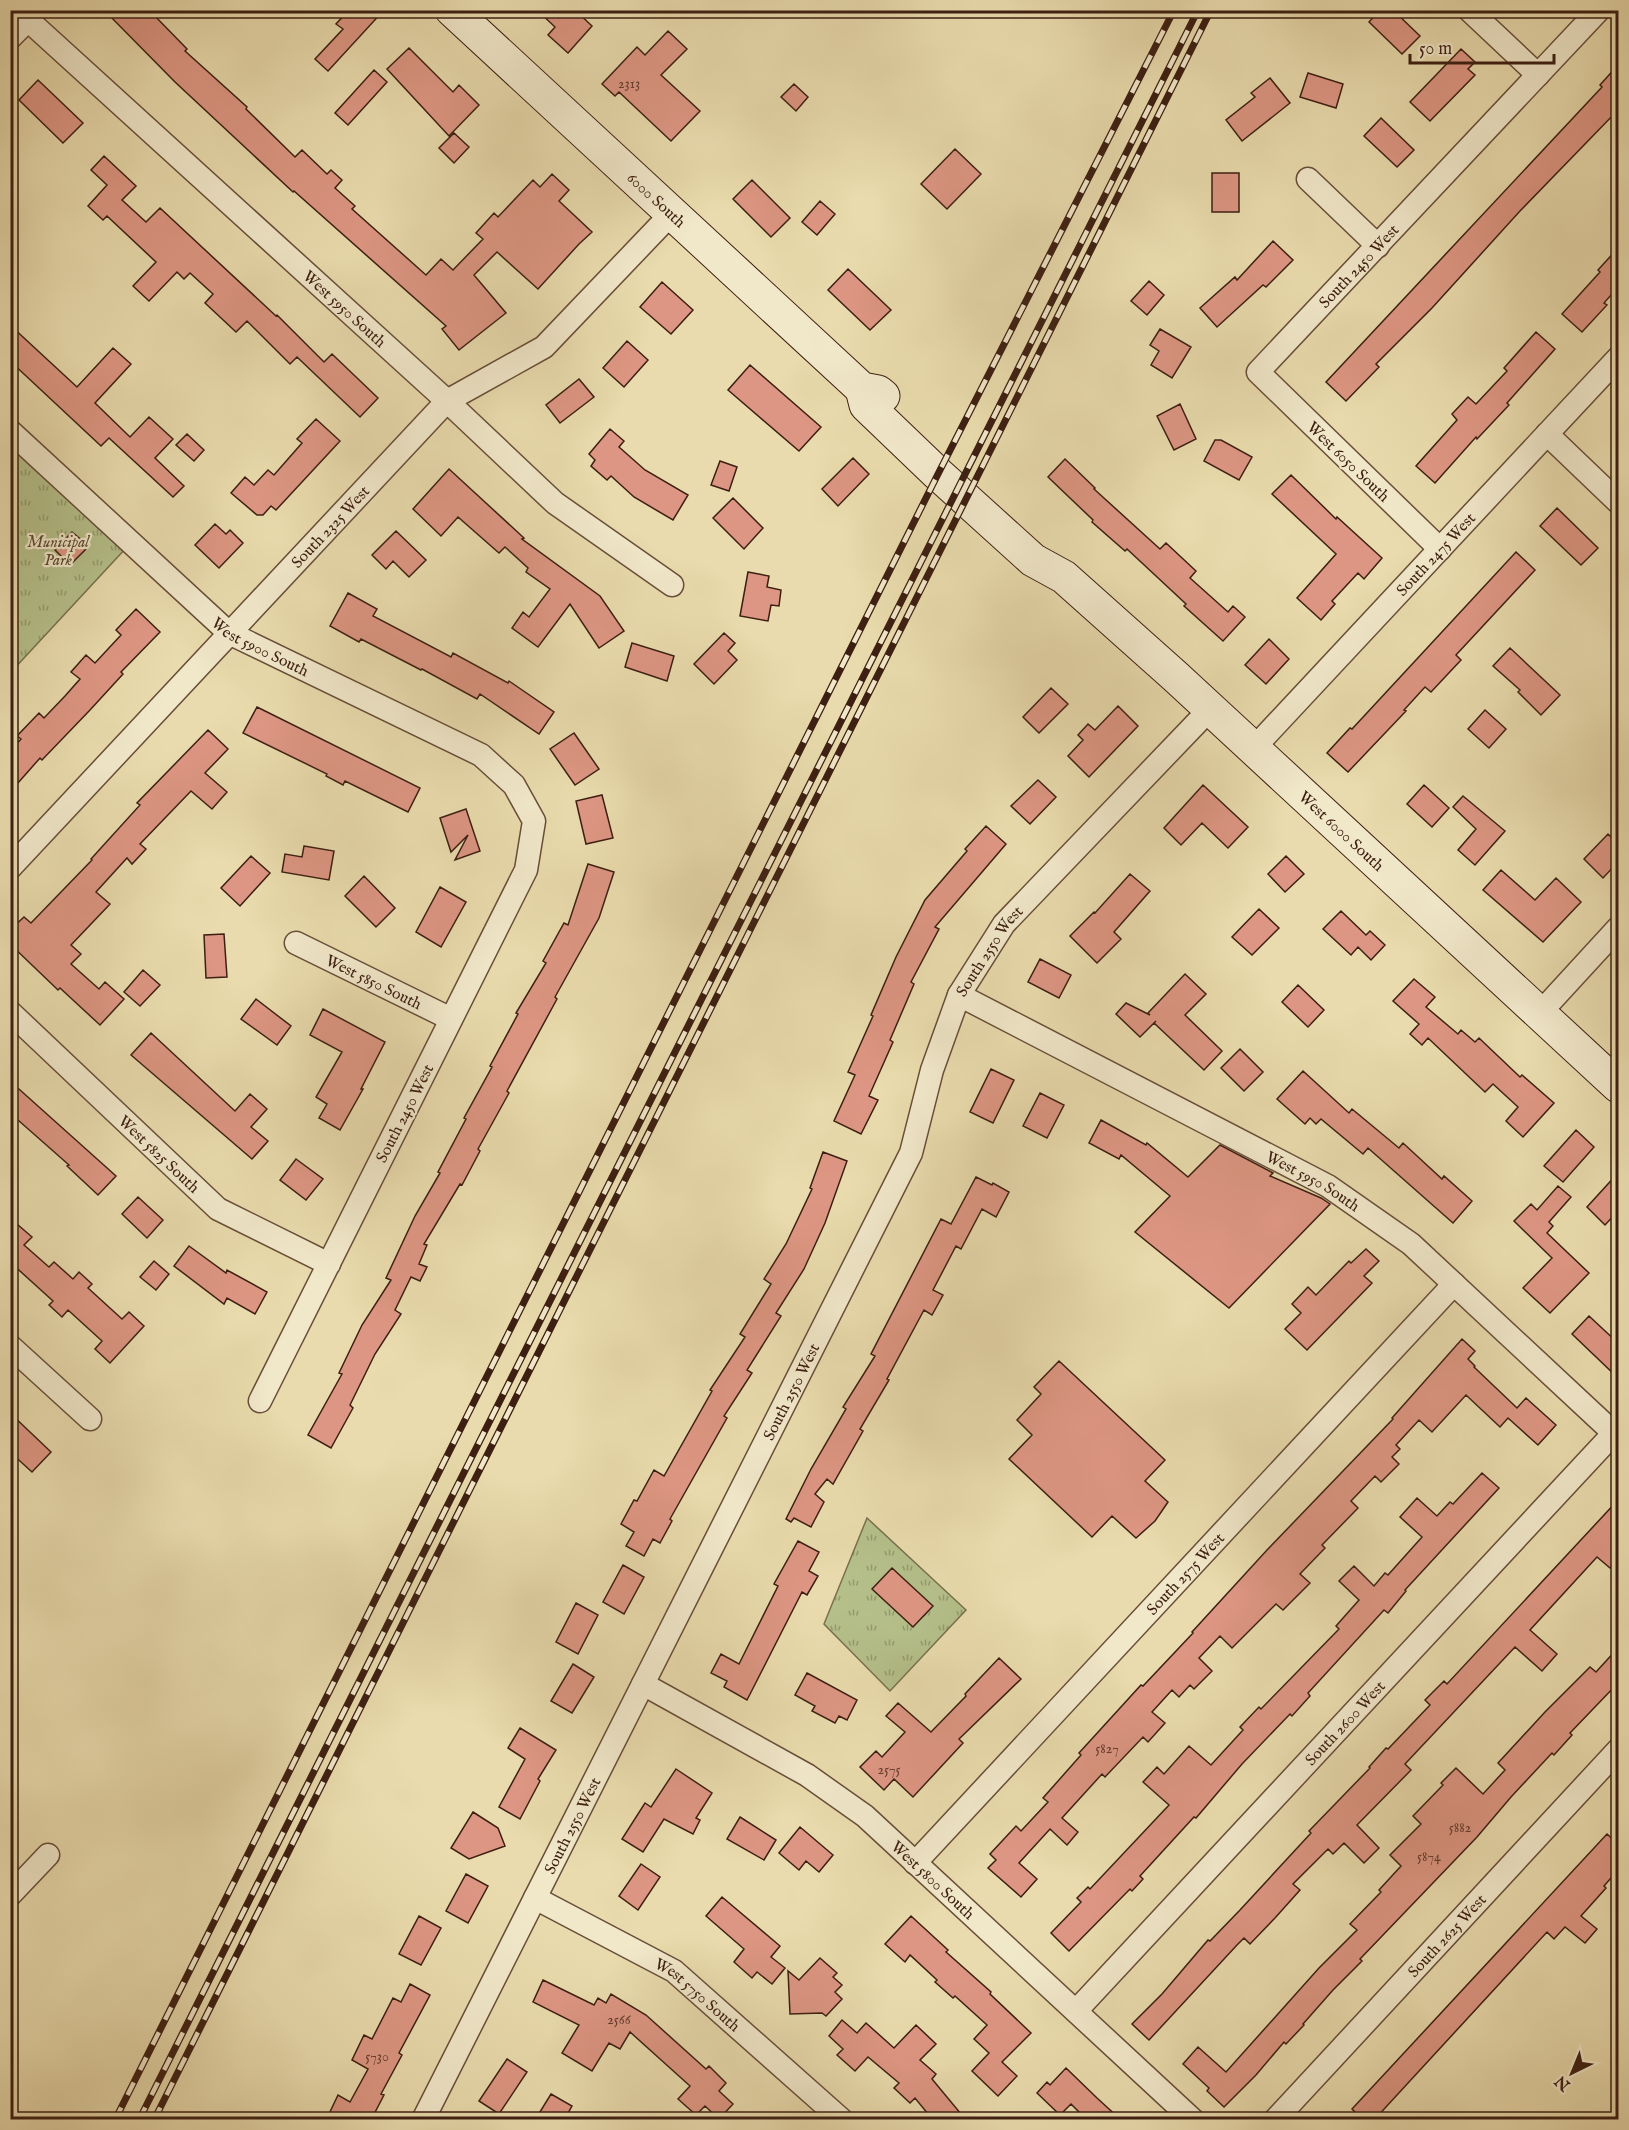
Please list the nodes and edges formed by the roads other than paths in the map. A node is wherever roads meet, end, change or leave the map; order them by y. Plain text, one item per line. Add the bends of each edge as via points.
1 (1469, 10) edge
2 (1599, 10) edge
3 (455, 11) edge
4 (10, 38) edge
5 (1538, 75) junction
6 (1308, 179) dead end
7 (672, 213) junction
8 (1378, 246) junction
9 (1618, 358) edge
10 (1258, 372) joint
11 (447, 401) junction
12 (10, 431) edge
13 (1547, 434) junction
14 (971, 490) joint
15 (1618, 502) edge
16 (1440, 549) junction
17 (672, 585) dead end
18 (229, 633) junction
19 (1210, 709) junction
20 (1253, 749) junction
21 (534, 821) joint
22 (10, 868) edge
23 (1618, 928) edge
24 (296, 943) dead end
25 (959, 995) junction
26 (10, 1012) edge
27 (1540, 1013) junction
28 (451, 1018) junction
29 (1618, 1086) edge
30 (329, 1264) junction
31 (1454, 1284) junction
32 (10, 1346) edge
33 (260, 1401) dead end
34 (90, 1419) dead end
35 (1616, 1435) edge
36 (643, 1684) junction
37 (1618, 1750) edge
38 (48, 1855) dead end
39 (915, 1863) junction
40 (10, 1895) edge
41 (535, 1898) junction
42 (1076, 2011) junction
43 (423, 2120) edge
44 (842, 2120) edge
45 (1193, 2120) edge
46 (1275, 2120) edge

1 - 5 street
2 - 5 street, South 2450 West
3 - 7 street, 6000 South
4 - 11 street, West 5950 South via 28,21
5 - 8 street, South 2450 West
6 - 8 street
7 - 11 street, South 2325 West via 544,347
7 - 14 street, 6000 South via 862,389 867,405 938,474
8 - 10 street, South 2450 West
9 - 13 street, South 2475 West
10 - 16 street, West 6050 South
11 - 17 street, West 5950 South via 555,503
11 - 18 street, South 2325 West
12 - 18 street, West 5900 South
13 - 15 street
13 - 16 street, South 2475 West
14 - 19 street, West 6000 South via 1033,560 1064,577
16 - 20 street, South 2475 West
18 - 21 street, West 5900 South via 481,755 514,785
18 - 22 street, South 2325 West
19 - 20 street, West 6000 South
19 - 25 street, South 2550 West via 1004,924
20 - 27 street, West 6000 South
21 - 28 street, South 2450 West via 525,870
23 - 27 street
24 - 28 street, West 5850 South
25 - 31 street, West 5950 South via 1328,1186 1412,1244
25 - 36 street, South 2550 West via 932,1070 911,1153
26 - 30 street, West 5825 South via 218,1209
27 - 29 street, West 6000 South
28 - 30 street, South 2450 West
30 - 33 street, South 2450 West
31 - 35 street, West 5950 South
31 - 39 street, South 2575 West
32 - 34 street
35 - 42 street, South 2600 West
36 - 39 street, West 5800 South via 807,1775 865,1816
36 - 41 street, South 2550 West
37 - 46 street, South 2625 West
38 - 40 street
39 - 42 street, West 5800 South
41 - 43 street, South 2550 West
41 - 44 street, West 5750 South via 674,1971
42 - 45 street, West 5800 South

